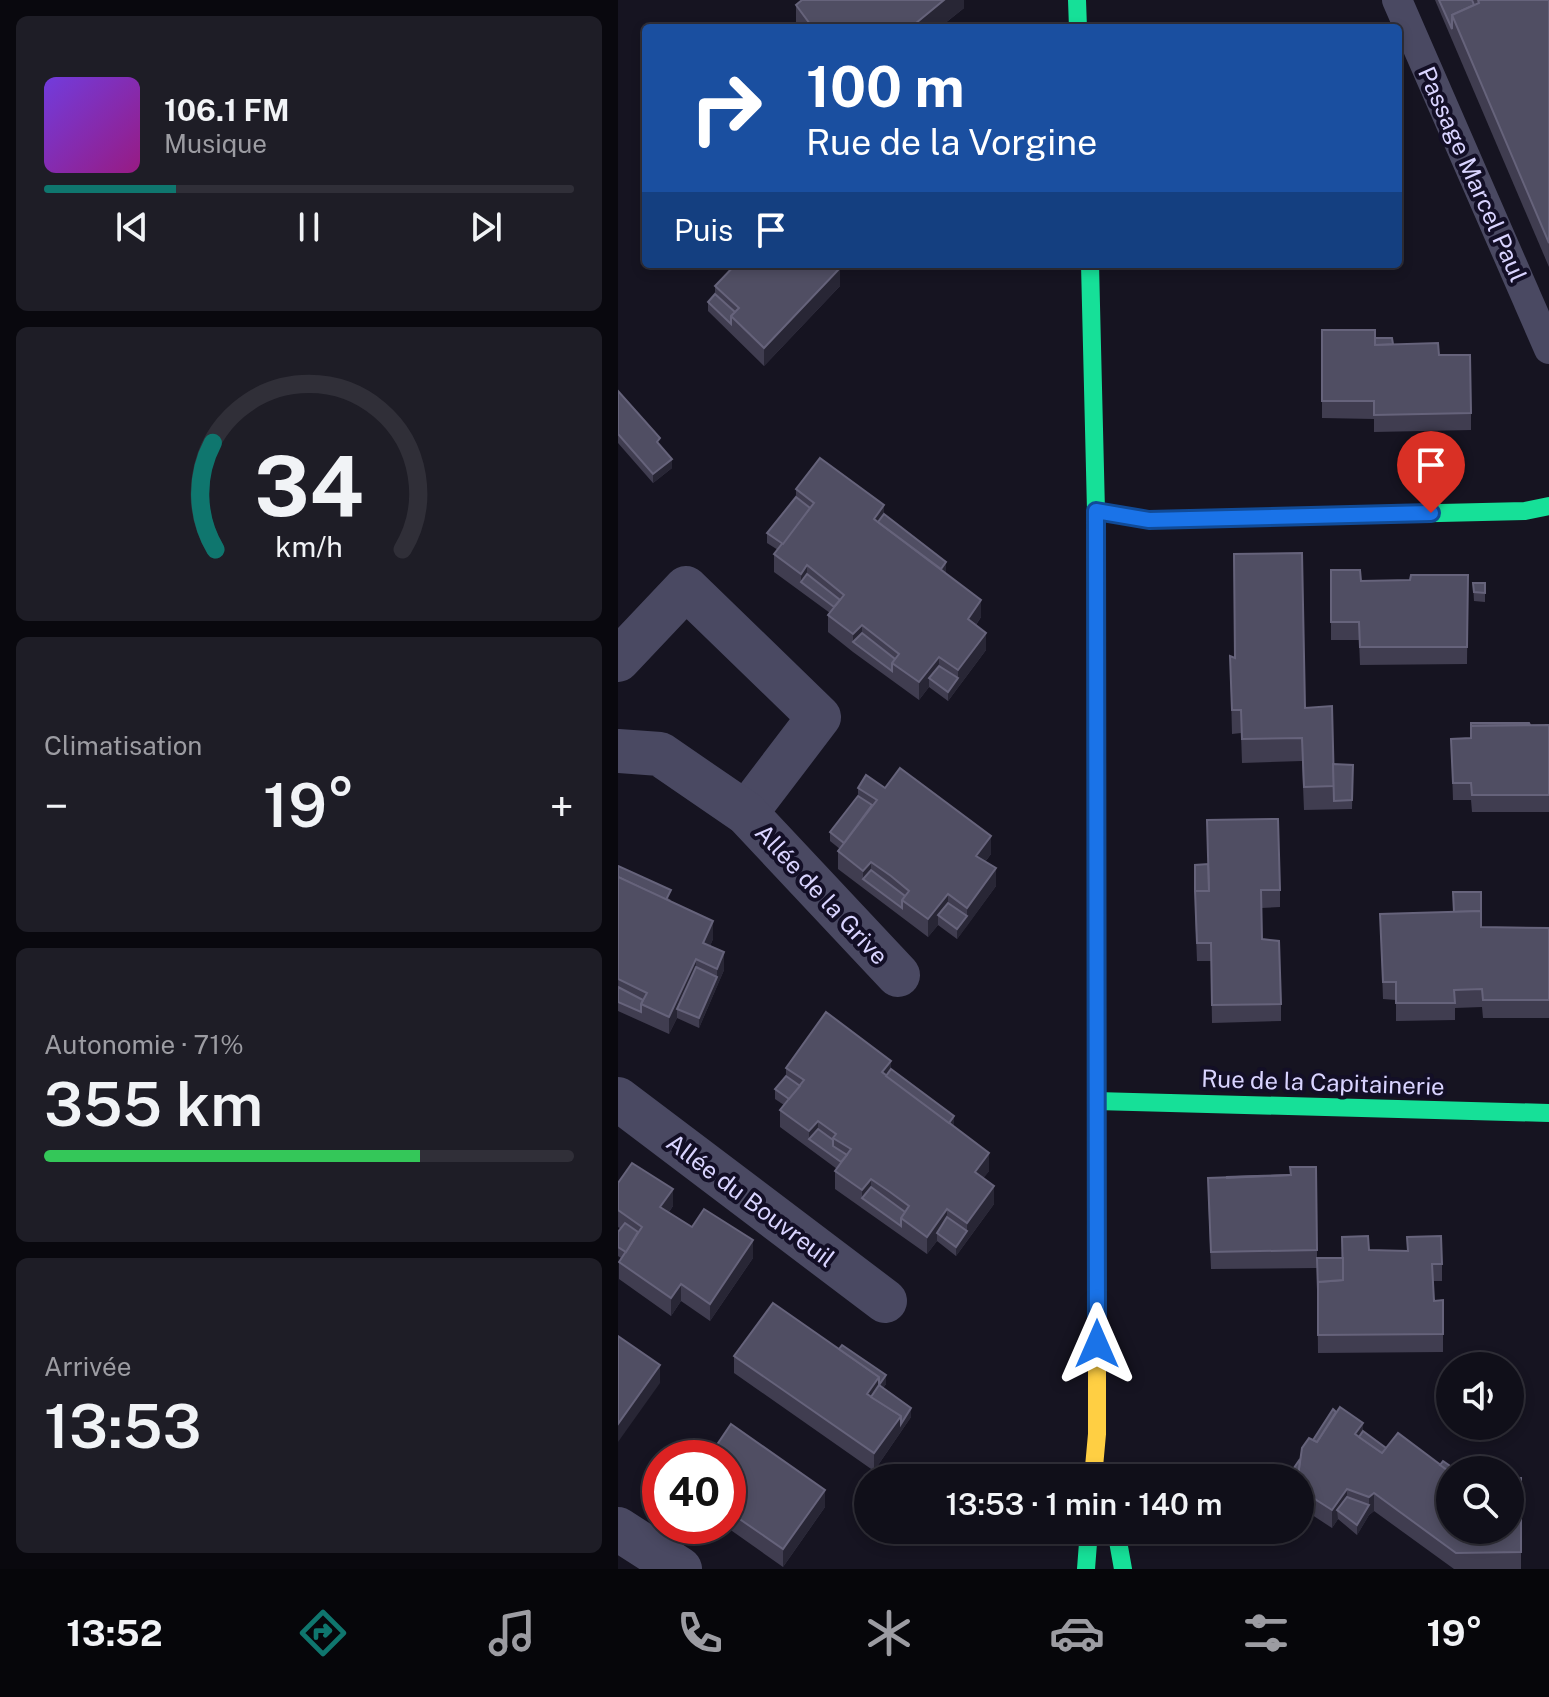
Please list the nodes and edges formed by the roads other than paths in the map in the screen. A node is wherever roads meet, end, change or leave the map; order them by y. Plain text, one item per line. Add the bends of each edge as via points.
1 (1077, 0) edge
2 (1397, 0) edge
3 (1078, 24) edge
4 (1090, 268) edge
5 (1549, 349) edge
6 (1549, 506) edge
7 (1096, 511) junction
8 (618, 660) edge
9 (618, 751) edge
10 (746, 813) junction
11 (898, 975) dead end
12 (618, 1099) edge
13 (1096, 1101) junction
14 (1549, 1113) edge
15 (885, 1301) dead end
16 (1097, 1434) junction
17 (1094, 1464) edge
18 (1103, 1464) edge
19 (618, 1529) edge
20 (1088, 1544) edge
21 (1119, 1544) edge
22 (680, 1569) edge
23 (1086, 1569) edge
24 (1123, 1569) edge

1 - 3 street
2 - 5 lane, Passage Marcel Paul
4 - 7 street
6 - 7 street via 1525,511 1149,520
7 - 13 street
8 - 10 street, Allée de la Grive via 686,588 819,717
9 - 10 street, Allée de la Grive via 660,754
10 - 11 street, Allée de la Grive
12 - 15 street, Allée du Bouvreuil
13 - 14 street, Rue de la Capitainerie
13 - 16 street
16 - 17 street
16 - 18 street
19 - 22 street
20 - 23 street
21 - 24 street

